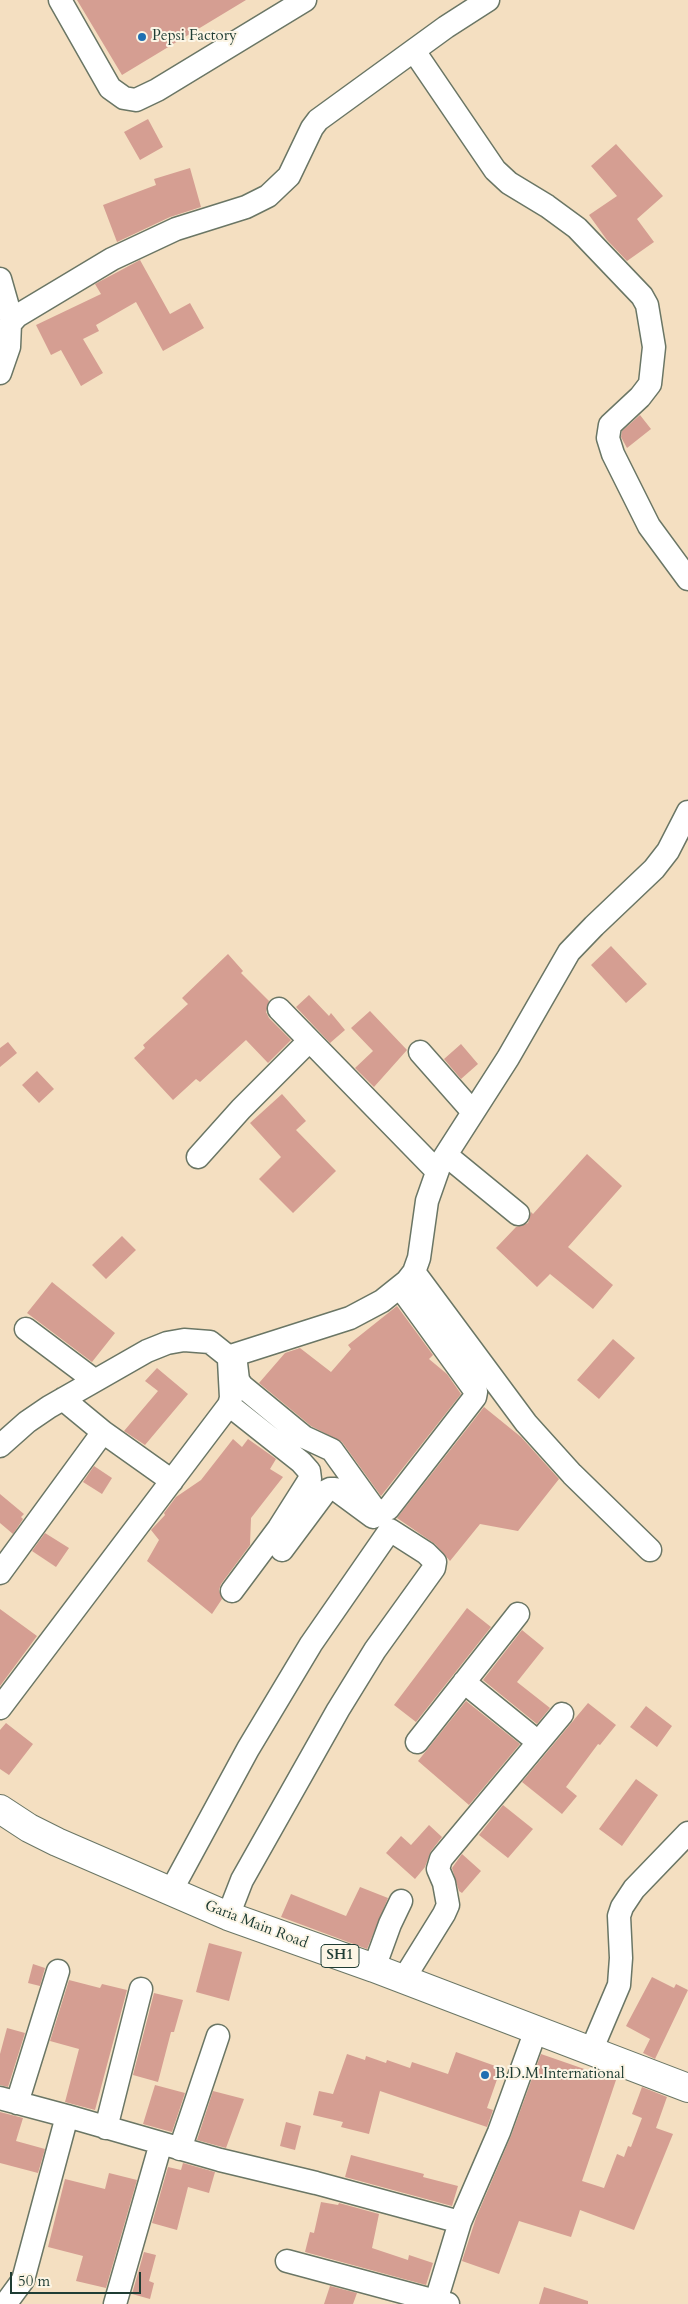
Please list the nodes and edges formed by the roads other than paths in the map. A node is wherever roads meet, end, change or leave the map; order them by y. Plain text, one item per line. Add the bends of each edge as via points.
1 (60, 0) edge
2 (305, 0) edge
3 (488, 0) edge
4 (414, 51) junction
5 (0, 279) edge
6 (12, 320) junction
7 (0, 373) edge
8 (688, 579) edge
9 (688, 812) edge
10 (279, 1009) dead end
11 (309, 1041) junction
12 (420, 1052) dead end
13 (473, 1112) junction
14 (198, 1157) dead end
15 (441, 1163) junction
16 (518, 1214) dead end
17 (407, 1280) junction
18 (26, 1329) dead end
19 (233, 1356) junction
20 (94, 1380) junction
21 (63, 1399) junction
22 (229, 1404) junction
23 (104, 1432) junction
24 (0, 1446) edge
25 (172, 1481) junction
26 (390, 1530) junction
27 (282, 1550) dead end
28 (650, 1550) dead end
29 (0, 1573) edge
30 (232, 1591) dead end
31 (518, 1614) dead end
32 (464, 1682) junction
33 (0, 1708) edge
34 (562, 1714) dead end
35 (417, 1742) dead end
36 (538, 1742) junction
37 (0, 1809) edge
38 (688, 1832) edge
39 (171, 1891) junction
40 (401, 1901) dead end
41 (228, 1916) junction
42 (374, 1968) junction
43 (58, 1971) dead end
44 (403, 1980) junction
45 (141, 1989) dead end
46 (536, 2030) junction
47 (218, 2036) dead end
48 (591, 2051) junction
49 (688, 2088) edge
50 (9, 2101) edge
51 (67, 2116) junction
52 (106, 2128) junction
53 (170, 2146) junction
54 (460, 2222) junction
55 (287, 2261) dead end
56 (10, 2299) edge
57 (440, 2303) edge
58 (115, 2304) edge

1 - 2 street via 110,88 124,98 136,100
3 - 4 street
4 - 6 street via 318,120 289,176 268,196 246,207 176,229 112,259
4 - 8 street via 494,170 577,228 647,305 654,347 650,384 610,425 608,438 649,526
5 - 6 street
6 - 7 street via 9,347
9 - 13 street via 659,864 569,952
10 - 11 street
11 - 14 street
11 - 15 street
12 - 13 street
13 - 15 street
15 - 16 street
15 - 17 street via 427,1201 419,1258
17 - 19 street via 382,1301 350,1318
17 - 19 street via 473,1386 475,1397 384,1511 373,1507 332,1450 304,1437 242,1386
17 - 28 street via 526,1423 572,1474
18 - 20 street
19 - 20 street via 210,1342 178,1340 147,1351
19 - 22 street
20 - 21 street
21 - 23 street
21 - 24 street via 27,1422
22 - 25 street
22 - 30 street via 301,1462 309,1471 310,1479 279,1528
23 - 25 street
23 - 29 street
25 - 33 street
26 - 27 street via 330,1489
26 - 39 street via 311,1644 248,1749
26 - 41 street via 426,1553 435,1562 434,1568 375,1650 338,1710 242,1880
31 - 32 street
32 - 35 street
32 - 36 street
34 - 36 street
36 - 44 street via 441,1859 438,1869 448,1905
37 - 39 main road, Garia Main Road / SH1 via 57,1842
38 - 48 street via 634,1889 622,1907 619,1916 619,1985
39 - 41 main road, Garia Main Road / SH1
40 - 42 street
41 - 42 main road, Garia Main Road / SH1
42 - 44 main road, Garia Main Road / SH1
43 - 50 street
44 - 46 main road, Garia Main Road / SH1
45 - 52 street
46 - 48 main road, Garia Main Road / SH1
46 - 54 street via 499,2132
47 - 53 street
48 - 49 main road, Garia Main Road / SH1
50 - 51 street
51 - 52 street
51 - 56 street via 23,2280
52 - 53 street
53 - 54 street
53 - 58 street
54 - 57 street
55 - 57 street

